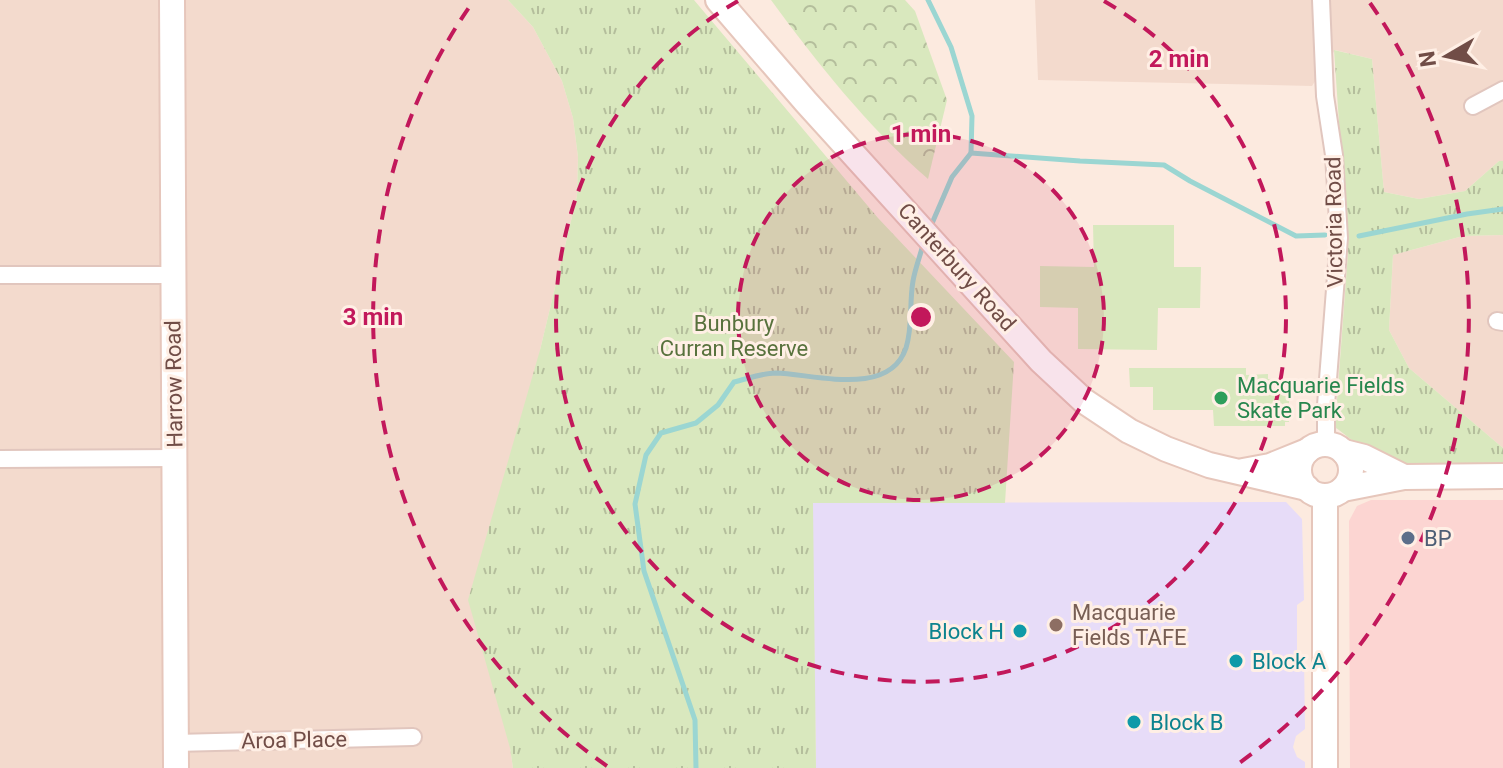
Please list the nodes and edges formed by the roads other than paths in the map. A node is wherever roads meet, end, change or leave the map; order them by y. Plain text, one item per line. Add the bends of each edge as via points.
1 (172, 0) edge
2 (718, 0) edge
3 (1321, 0) edge
4 (1503, 90) edge
5 (1473, 106) dead end
6 (0, 275) edge
7 (174, 275) junction
8 (1326, 449) junction
9 (175, 458) junction
10 (0, 459) edge
11 (1241, 471) junction
12 (1503, 476) edge
13 (1404, 477) junction
14 (1325, 491) junction
15 (413, 737) dead end
16 (175, 743) junction
17 (176, 768) edge
18 (1325, 768) edge

1 - 7 main road, Harrow Road
2 - 11 main road, Canterbury Road via 1041,361 1084,401 1129,431 1209,465
3 - 8 street, Victoria Road via 1339,238
4 - 5 street
6 - 7 street
7 - 9 main road, Harrow Road
8 - 11 main road, Canterbury Road
8 - 13 main road via 1364,457
8 - 14 main road via 1350,461 1351,471
8 - 14 main road via 1301,460 1299,470 1301,480
9 - 10 street
9 - 16 main road, Harrow Road
11 - 14 main road, Canterbury Road
12 - 13 main road
13 - 14 main road
14 - 18 main road
15 - 16 street, Aroa Place
16 - 17 main road, Harrow Road

